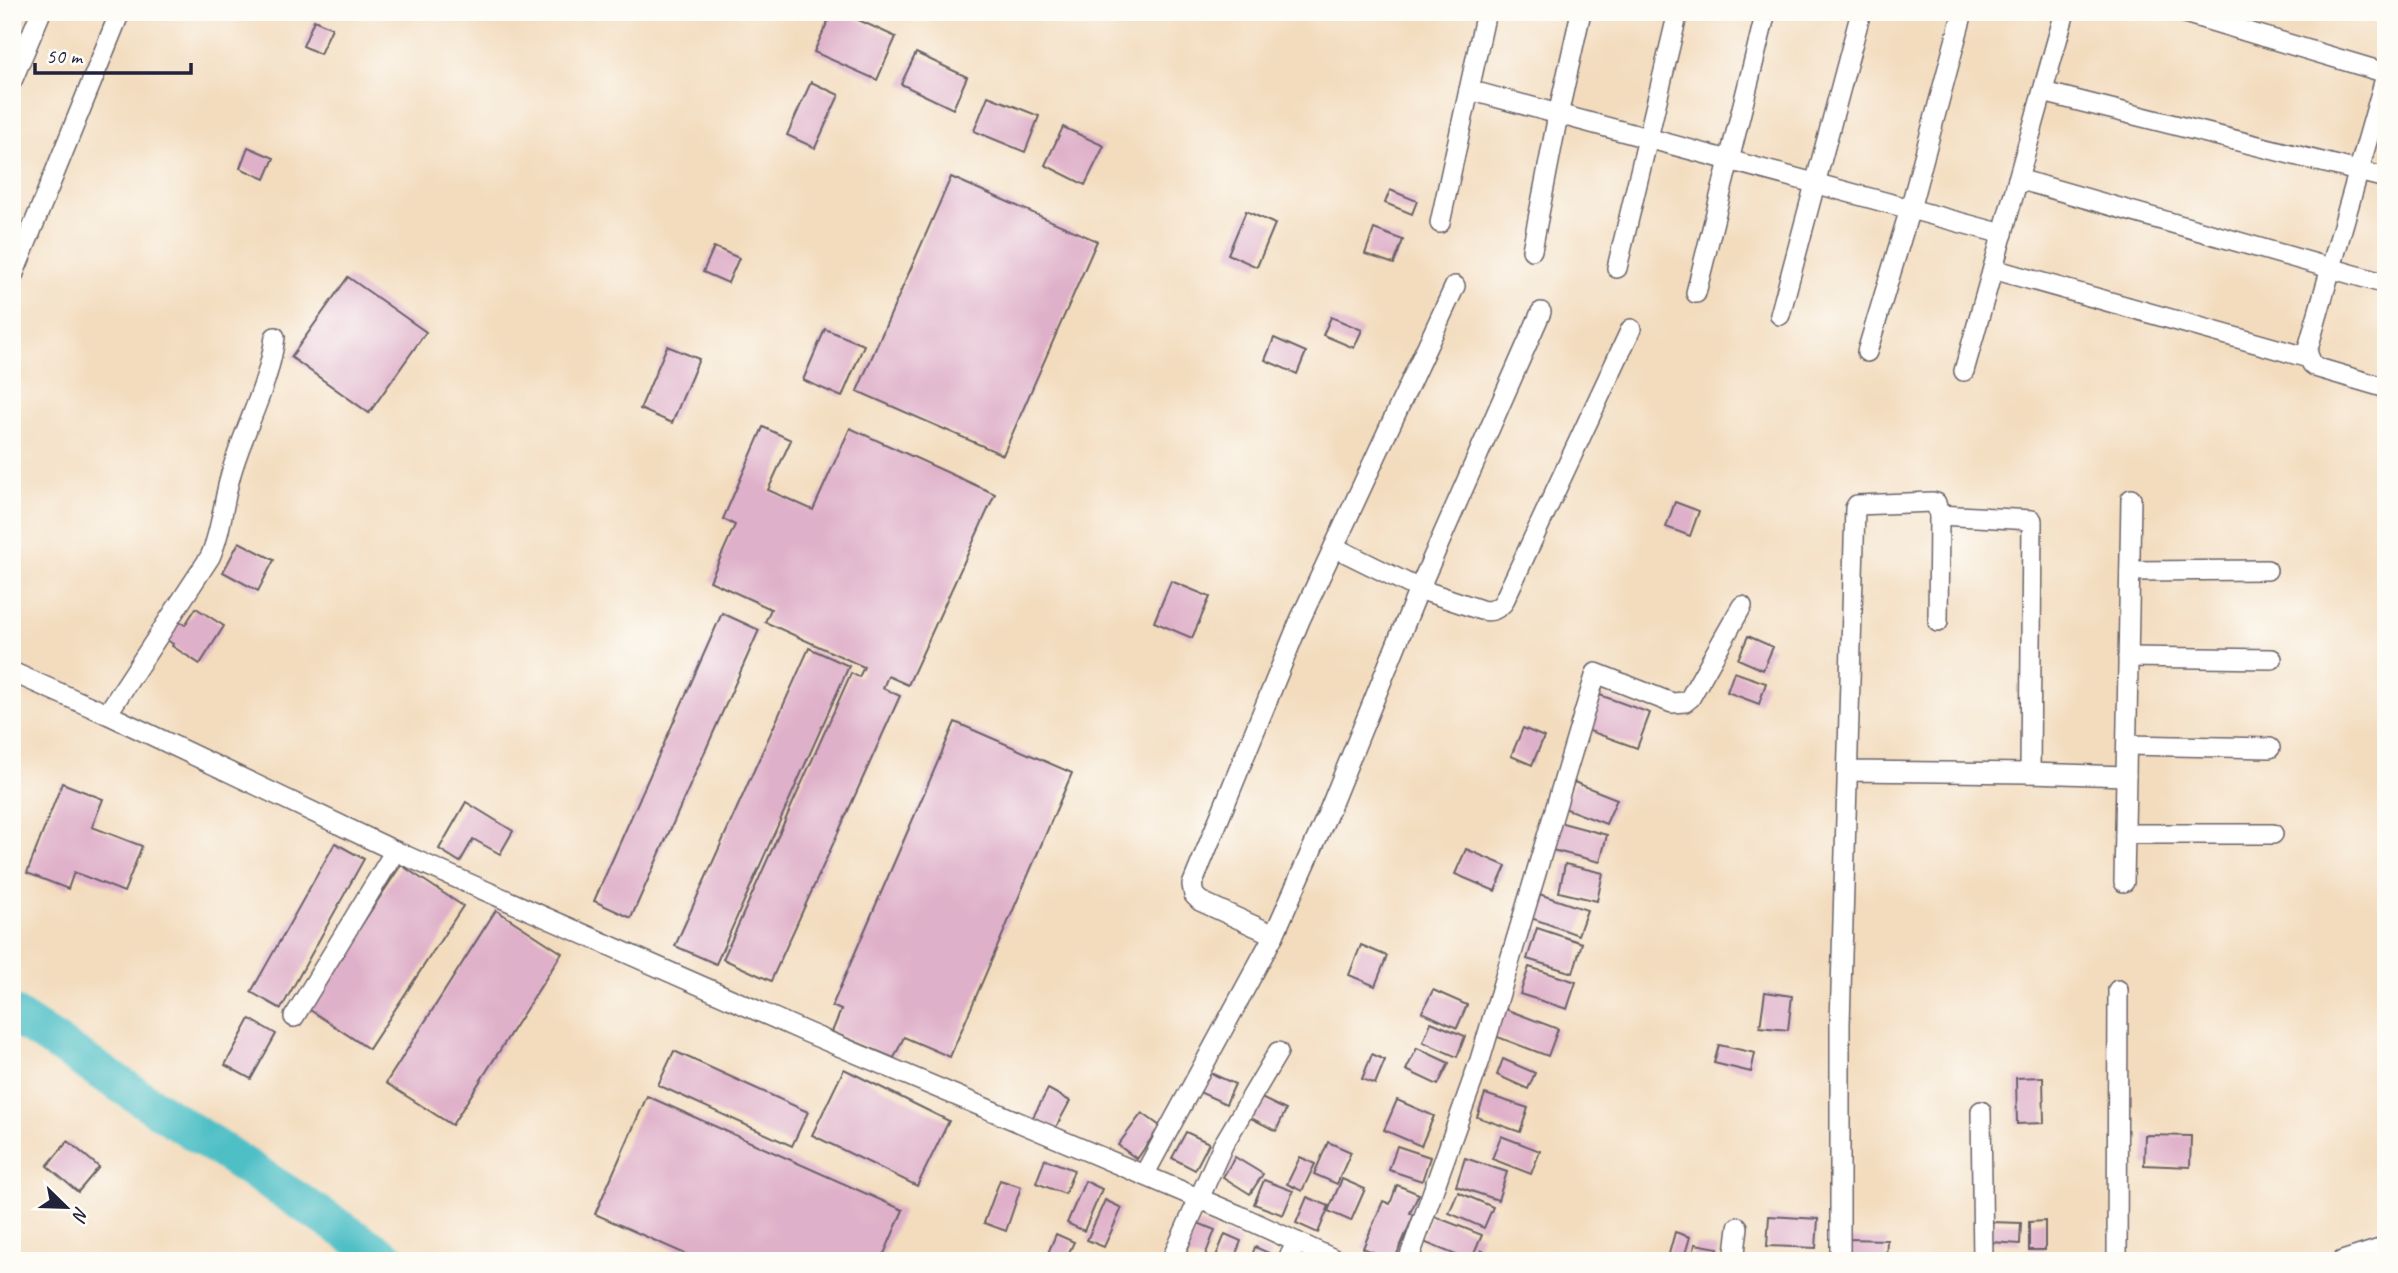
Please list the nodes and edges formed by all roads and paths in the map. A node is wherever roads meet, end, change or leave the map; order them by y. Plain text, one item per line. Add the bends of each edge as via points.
1 (41, 12) edge
2 (120, 12) edge
3 (1486, 12) edge
4 (1581, 12) edge
5 (1678, 12) edge
6 (1766, 12) edge
7 (1861, 12) edge
8 (1963, 12) edge
9 (2065, 12) edge
10 (2181, 12) edge
11 (2386, 74) edge
12 (12, 81) edge
13 (1469, 90) junction
14 (2043, 92) junction
15 (1558, 115) junction
16 (1648, 139) junction
17 (1729, 161) junction
18 (2358, 170) junction
19 (2386, 178) edge
20 (2018, 179) junction
21 (1816, 184) junction
22 (1910, 209) junction
23 (1440, 223) dead end
24 (2003, 234) junction
25 (1532, 250) dead end
26 (1617, 268) dead end
27 (2329, 268) junction
28 (1993, 269) junction
29 (12, 278) edge
30 (2386, 284) edge
31 (1455, 286) dead end
32 (1696, 293) dead end
33 (1541, 312) dead end
34 (1780, 315) dead end
35 (1630, 330) dead end
36 (275, 337) dead end
37 (1867, 352) dead end
38 (2309, 358) junction
39 (1964, 371) dead end
40 (2386, 388) edge
41 (2131, 499) dead end
42 (1939, 515) junction
43 (1334, 547) junction
44 (2267, 570) dead end
45 (2130, 571) junction
46 (1419, 589) junction
47 (1742, 606) dead end
48 (1938, 622) dead end
49 (2128, 657) junction
50 (2272, 659) dead end
51 (12, 672) edge
52 (107, 714) junction
53 (2127, 745) junction
54 (2270, 747) dead end
55 (1849, 771) junction
56 (2030, 773) junction
57 (2126, 776) junction
58 (2125, 834) junction
59 (2273, 834) dead end
60 (395, 851) junction
61 (2124, 882) dead end
62 (1274, 935) junction
63 (2118, 990) dead end
64 (294, 1017) dead end
65 (1278, 1052) dead end
66 (1981, 1111) dead end
67 (1144, 1175) junction
68 (1199, 1199) junction
69 (1738, 1227) dead end
70 (1297, 1242) junction
71 (2386, 1247) edge
72 (1171, 1261) edge
73 (1287, 1261) edge
74 (1338, 1261) edge
75 (1408, 1261) edge
76 (1734, 1261) edge
77 (1840, 1261) edge
78 (1983, 1261) edge
79 (2117, 1261) edge
80 (2342, 1261) edge

1 - 12 street
2 - 29 street
3 - 13 street
4 - 15 street
5 - 16 street
6 - 17 street
7 - 21 street
8 - 22 street
9 - 14 street
10 - 11 street
11 - 18 street
13 - 15 street
13 - 23 street
14 - 18 street
14 - 20 street
15 - 16 street
15 - 25 street
16 - 17 street
16 - 26 street
17 - 21 street
17 - 32 street
18 - 19 street
18 - 27 street
20 - 24 street
20 - 27 street
21 - 22 street
21 - 34 street
22 - 24 street
22 - 37 street
24 - 28 street
27 - 30 street
27 - 38 street via 2307,345
28 - 38 street
28 - 39 street
31 - 43 street
33 - 46 street
35 - 46 street via 1503,603 1489,612
36 - 52 street via 264,390 230,477 216,544
38 - 40 street via 2318,368
41 - 45 street
42 - 48 street
42 - 55 street via 1932,502 1855,508
42 - 56 street via 2032,521
43 - 46 street
43 - 62 street via 1192,885 1199,901
44 - 45 street
45 - 49 street
46 - 62 street
47 - 75 street via 1685,702 1672,703 1596,673 1480,1059
49 - 50 street
49 - 53 street
51 - 52 street
52 - 60 street
53 - 54 street
53 - 57 street
55 - 56 street
55 - 77 street via 1840,1024
56 - 57 street
57 - 58 street
58 - 59 street
58 - 61 street
60 - 64 street
60 - 67 street
62 - 67 street
63 - 79 street
65 - 68 street via 1223,1145
66 - 78 street
67 - 68 street
68 - 70 street
68 - 72 street
69 - 76 street
70 - 73 street
70 - 74 street
71 - 80 street

